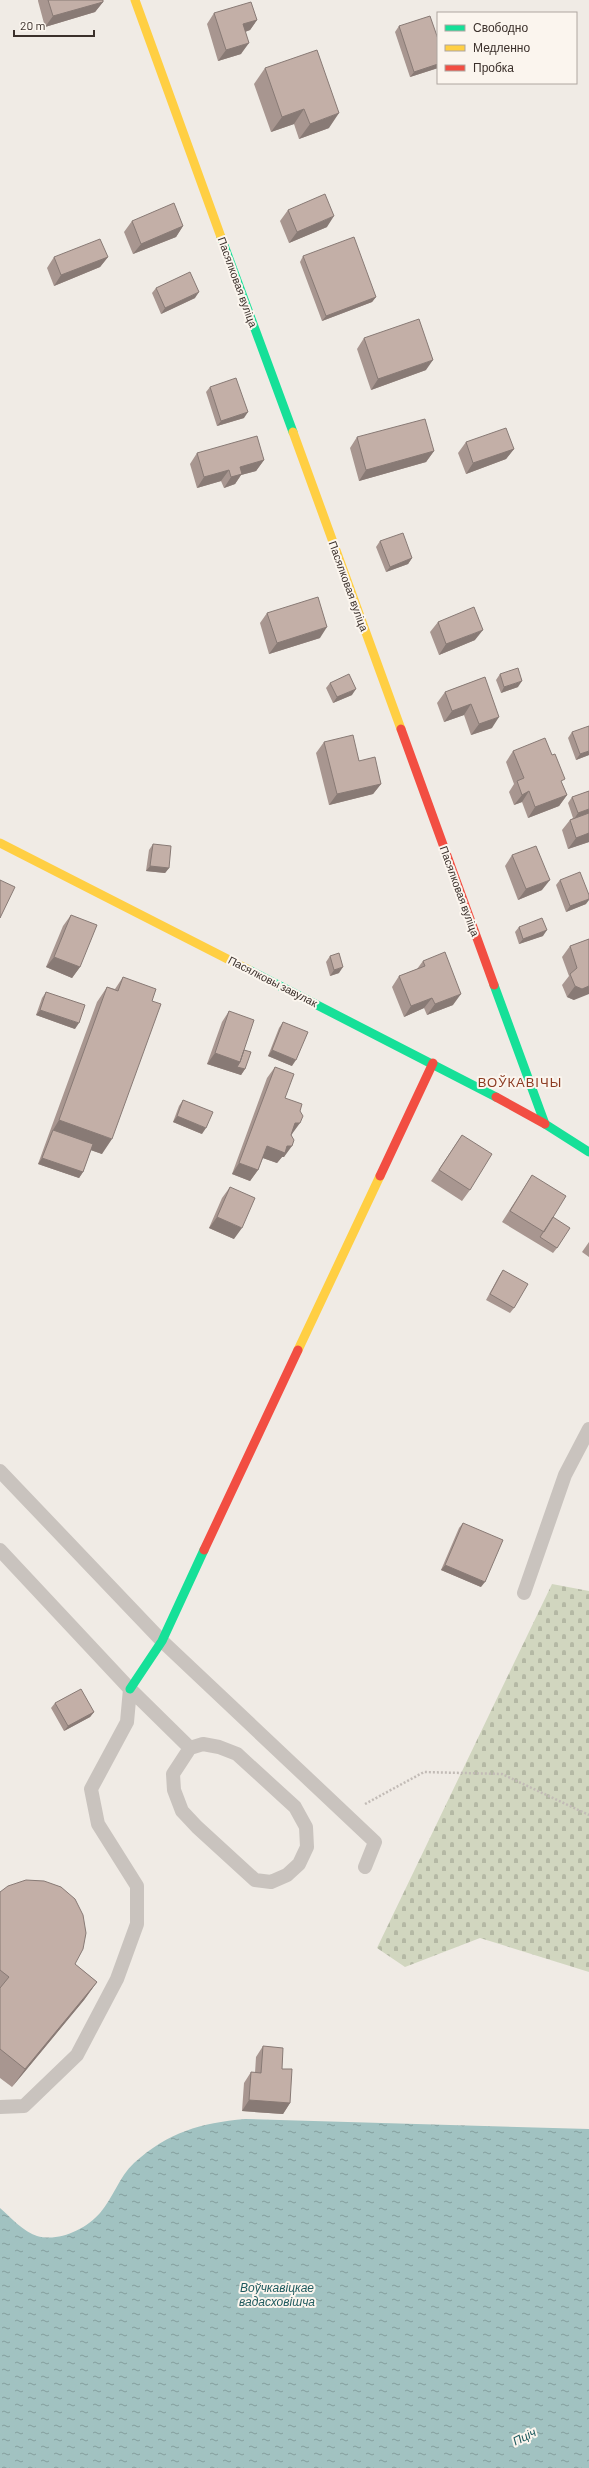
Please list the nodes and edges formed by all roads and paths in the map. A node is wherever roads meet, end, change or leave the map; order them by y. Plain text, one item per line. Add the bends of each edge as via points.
1 (135, 0) edge
2 (0, 842) edge
3 (433, 1063) junction
4 (545, 1124) junction
5 (589, 1152) edge
6 (589, 1429) edge
7 (0, 1471) edge
8 (0, 1550) edge
9 (524, 1593) dead end
10 (162, 1641) junction
11 (130, 1689) junction
12 (190, 1748) junction
13 (345, 1814) junction
14 (589, 1815) edge
15 (365, 1867) dead end
16 (0, 2107) edge

1 - 4 street, Пасялковая вуліца
2 - 3 street, Пасялковы завулак
3 - 4 street, Пасялковы завулак
3 - 10 street
4 - 5 street
6 - 9 lane via 565,1475
7 - 10 lane
8 - 11 lane
10 - 11 street
10 - 13 lane
11 - 12 lane
11 - 16 lane via 127,1722 91,1789 98,1824 137,1886 138,1924 117,1980 77,2055 24,2106
12 - 12 lane via 173,1774 174,1790 182,1811 255,1880 271,1882 287,1875 299,1864 306,1847 306,1827 295,1807 237,1754 203,1744
13 - 14 path via 424,1772 502,1774
13 - 15 lane via 374,1842

